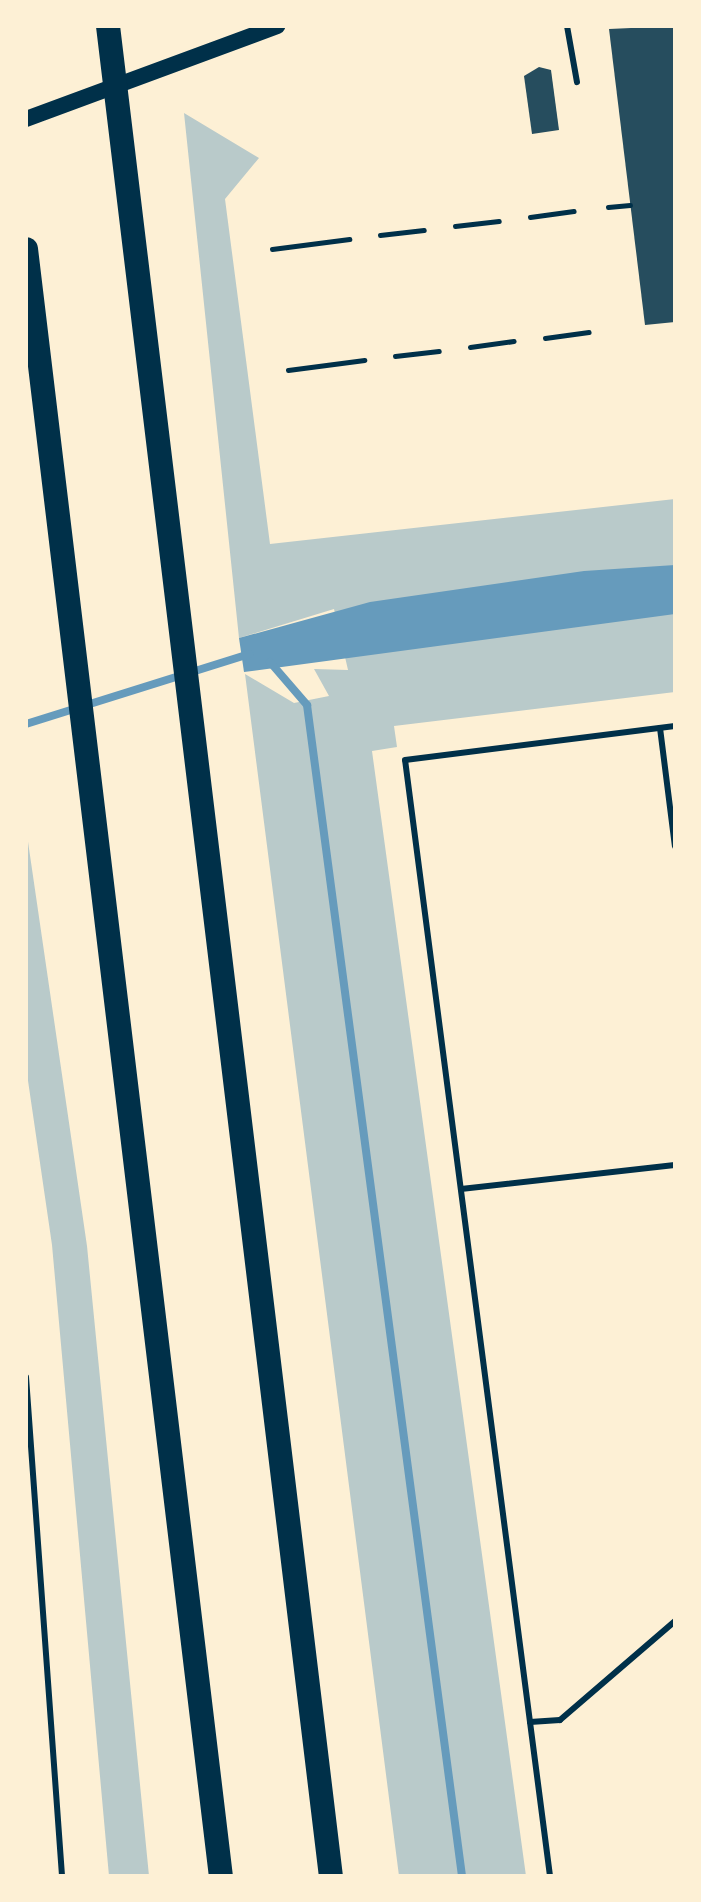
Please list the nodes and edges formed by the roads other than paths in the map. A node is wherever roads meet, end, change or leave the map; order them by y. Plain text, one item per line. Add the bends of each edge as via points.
1 (108, 26) edge
2 (277, 26) edge
3 (567, 26) edge
4 (577, 82) dead end
5 (26, 119) edge
6 (26, 249) edge
7 (675, 726) edge
8 (660, 728) junction
9 (673, 804) edge
10 (675, 846) edge
11 (675, 1165) edge
12 (461, 1189) junction
13 (26, 1377) edge
14 (675, 1621) edge
15 (530, 1722) junction
16 (62, 1876) edge
17 (221, 1876) edge
18 (331, 1876) edge
19 (550, 1876) edge

1 - 18 highway
2 - 5 main road
3 - 4 lane
6 - 17 highway
7 - 8 lane
8 - 9 lane
8 - 12 lane via 405,760
9 - 10 lane
11 - 12 lane
12 - 15 lane
13 - 16 lane
14 - 15 lane via 560,1720
15 - 19 lane

